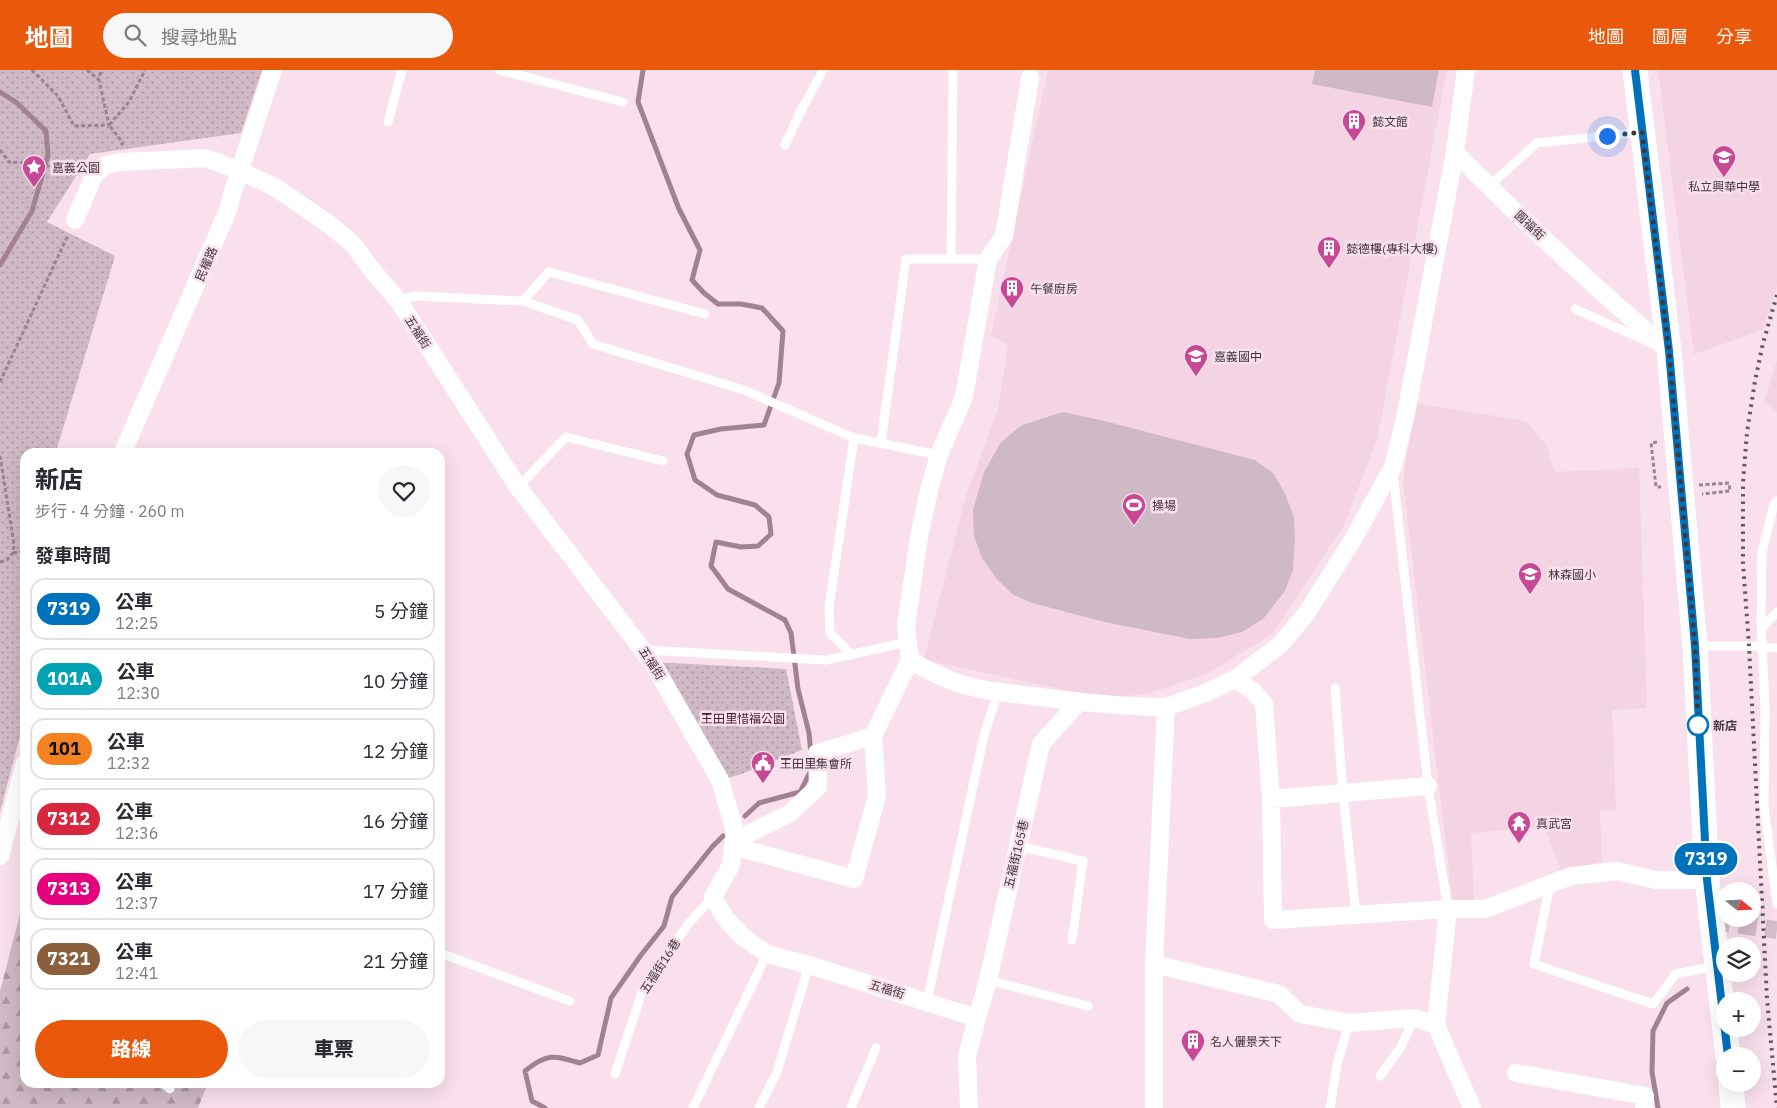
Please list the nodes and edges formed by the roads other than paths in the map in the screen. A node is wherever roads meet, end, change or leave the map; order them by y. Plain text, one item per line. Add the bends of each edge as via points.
1 (274, 70) edge
2 (402, 70) edge
3 (499, 70) edge
4 (823, 70) edge
5 (953, 70) edge
6 (1466, 70) edge
7 (1635, 70) edge
8 (1028, 73) edge
9 (622, 102) dead end
10 (388, 122) dead end
11 (1642, 132) junction
12 (785, 145) dead end
13 (1455, 152) junction
14 (240, 171) junction
15 (1489, 186) junction
16 (75, 220) road end
17 (951, 259) junction
18 (988, 259) junction
19 (398, 300) junction
20 (523, 302) junction
21 (1575, 310) dead end
22 (704, 314) dead end
23 (1669, 351) junction
24 (854, 438) junction
25 (881, 443) junction
26 (125, 448) edge
27 (939, 455) junction
28 (663, 461) dead end
29 (1392, 468) junction
30 (518, 487) junction
31 (1777, 501) edge
32 (1777, 612) edge
33 (1762, 628) junction
34 (908, 642) junction
35 (1695, 646) junction
36 (1762, 648) junction
37 (1777, 648) edge
38 (644, 650) junction
39 (851, 654) junction
40 (910, 660) junction
41 (1234, 679) junction
42 (1335, 688) dead end
43 (998, 692) junction
44 (1079, 702) junction
45 (1166, 707) junction
46 (873, 736) junction
47 (20, 782) edge
48 (1428, 786) junction
49 (1343, 793) junction
50 (1271, 799) junction
51 (734, 843) junction
52 (1018, 846) junction
53 (0, 856) edge
54 (1707, 880) junction
55 (1550, 884) junction
56 (713, 897) junction
57 (1777, 904) edge
58 (1448, 909) junction
59 (1356, 915) junction
60 (1072, 940) dead end
61 (1716, 950) edge
62 (768, 954) junction
63 (445, 955) edge
64 (1154, 964) junction
65 (809, 965) junction
66 (1716, 966) edge
67 (988, 980) junction
68 (1720, 982) edge
69 (570, 1001) dead end
70 (927, 1001) junction
71 (1088, 1006) dead end
72 (977, 1018) junction
73 (1414, 1018) junction
74 (1349, 1023) junction
75 (1436, 1025) junction
76 (1727, 1047) edge
77 (876, 1048) dead end
78 (615, 1074) dead end
79 (1516, 1074) dead end
80 (1380, 1076) dead end
81 (1732, 1092) edge
82 (693, 1108) edge
83 (758, 1108) edge
84 (851, 1108) edge
85 (969, 1108) edge
86 (1154, 1108) edge
87 (1330, 1108) edge
88 (1472, 1108) edge
89 (1644, 1108) edge
90 (1733, 1108) edge

1 - 14 street, 民權路
2 - 10 lane
3 - 9 lane
4 - 12 lane
5 - 17 lane
6 - 13 street
7 - 11 main road
8 - 18 street via 1004,236
11 - 15 lane via 1537,143
11 - 23 main road
13 - 15 street, 圓福街
13 - 29 street via 1406,414
14 - 16 street, 五福街 via 206,158 106,165 94,175
14 - 19 street, 五福街 via 275,187 330,225 353,244
14 - 26 street, 民權路 via 229,208
15 - 23 street, 圓福街 via 1593,285
17 - 18 lane
17 - 25 lane via 906,260
18 - 27 street via 964,397
19 - 20 lane via 416,296
19 - 30 street, 五福街
20 - 22 lane via 549,272
20 - 24 lane via 578,320 593,344 744,390
21 - 23 lane
23 - 35 main road
24 - 25 lane
24 - 39 lane via 829,607 830,634
25 - 27 lane
27 - 34 street via 918,537 906,626
28 - 30 lane via 566,437
29 - 41 street via 1352,541 1306,614 1281,644
29 - 48 lane
30 - 38 street, 五福街
31 - 33 lane via 1762,552
32 - 33 lane
33 - 36 lane
34 - 39 lane
34 - 40 street
35 - 36 lane
35 - 54 main road
36 - 37 lane
36 - 57 lane via 1764,806
38 - 39 lane via 826,660
38 - 51 street, 五福街 via 720,780 735,831
40 - 43 street via 957,683
40 - 46 street
41 - 45 street
41 - 50 street via 1252,690 1264,704
42 - 49 lane
43 - 44 street
43 - 70 lane via 984,735
44 - 45 street
44 - 52 street, 五福街165巷 via 1041,744
45 - 64 street
46 - 51 street via 817,753 818,787 789,814
46 - 51 street via 877,796 854,879
47 - 53 street
48 - 49 street
48 - 58 lane
49 - 50 street
49 - 59 lane
50 - 59 street via 1273,920
51 - 56 street, 五福街 via 731,865
52 - 60 lane via 1082,861
52 - 67 street, 五福街165巷
54 - 55 street via 1656,880 1617,871 1571,876
54 - 61 main road
55 - 58 street via 1485,909
55 - 66 lane via 1534,964 1653,1004 1676,974
56 - 62 street, 五福街 via 726,919 743,937
56 - 78 lane, 五福街16巷 via 689,922 643,990
58 - 59 street
58 - 75 street
62 - 65 street, 五福街
62 - 82 lane
63 - 69 lane
64 - 74 street via 1279,994 1300,1014
64 - 86 street
65 - 70 street, 五福街
65 - 83 lane via 776,1072
67 - 71 lane
67 - 72 street, 五福街165巷
68 - 76 main road
70 - 72 street, 五福街
72 - 85 street via 967,1056
73 - 74 street
73 - 75 street
73 - 80 lane via 1400,1047
74 - 87 lane via 1337,1065
75 - 88 street
77 - 84 lane
79 - 89 street via 1645,1096
81 - 90 main road

